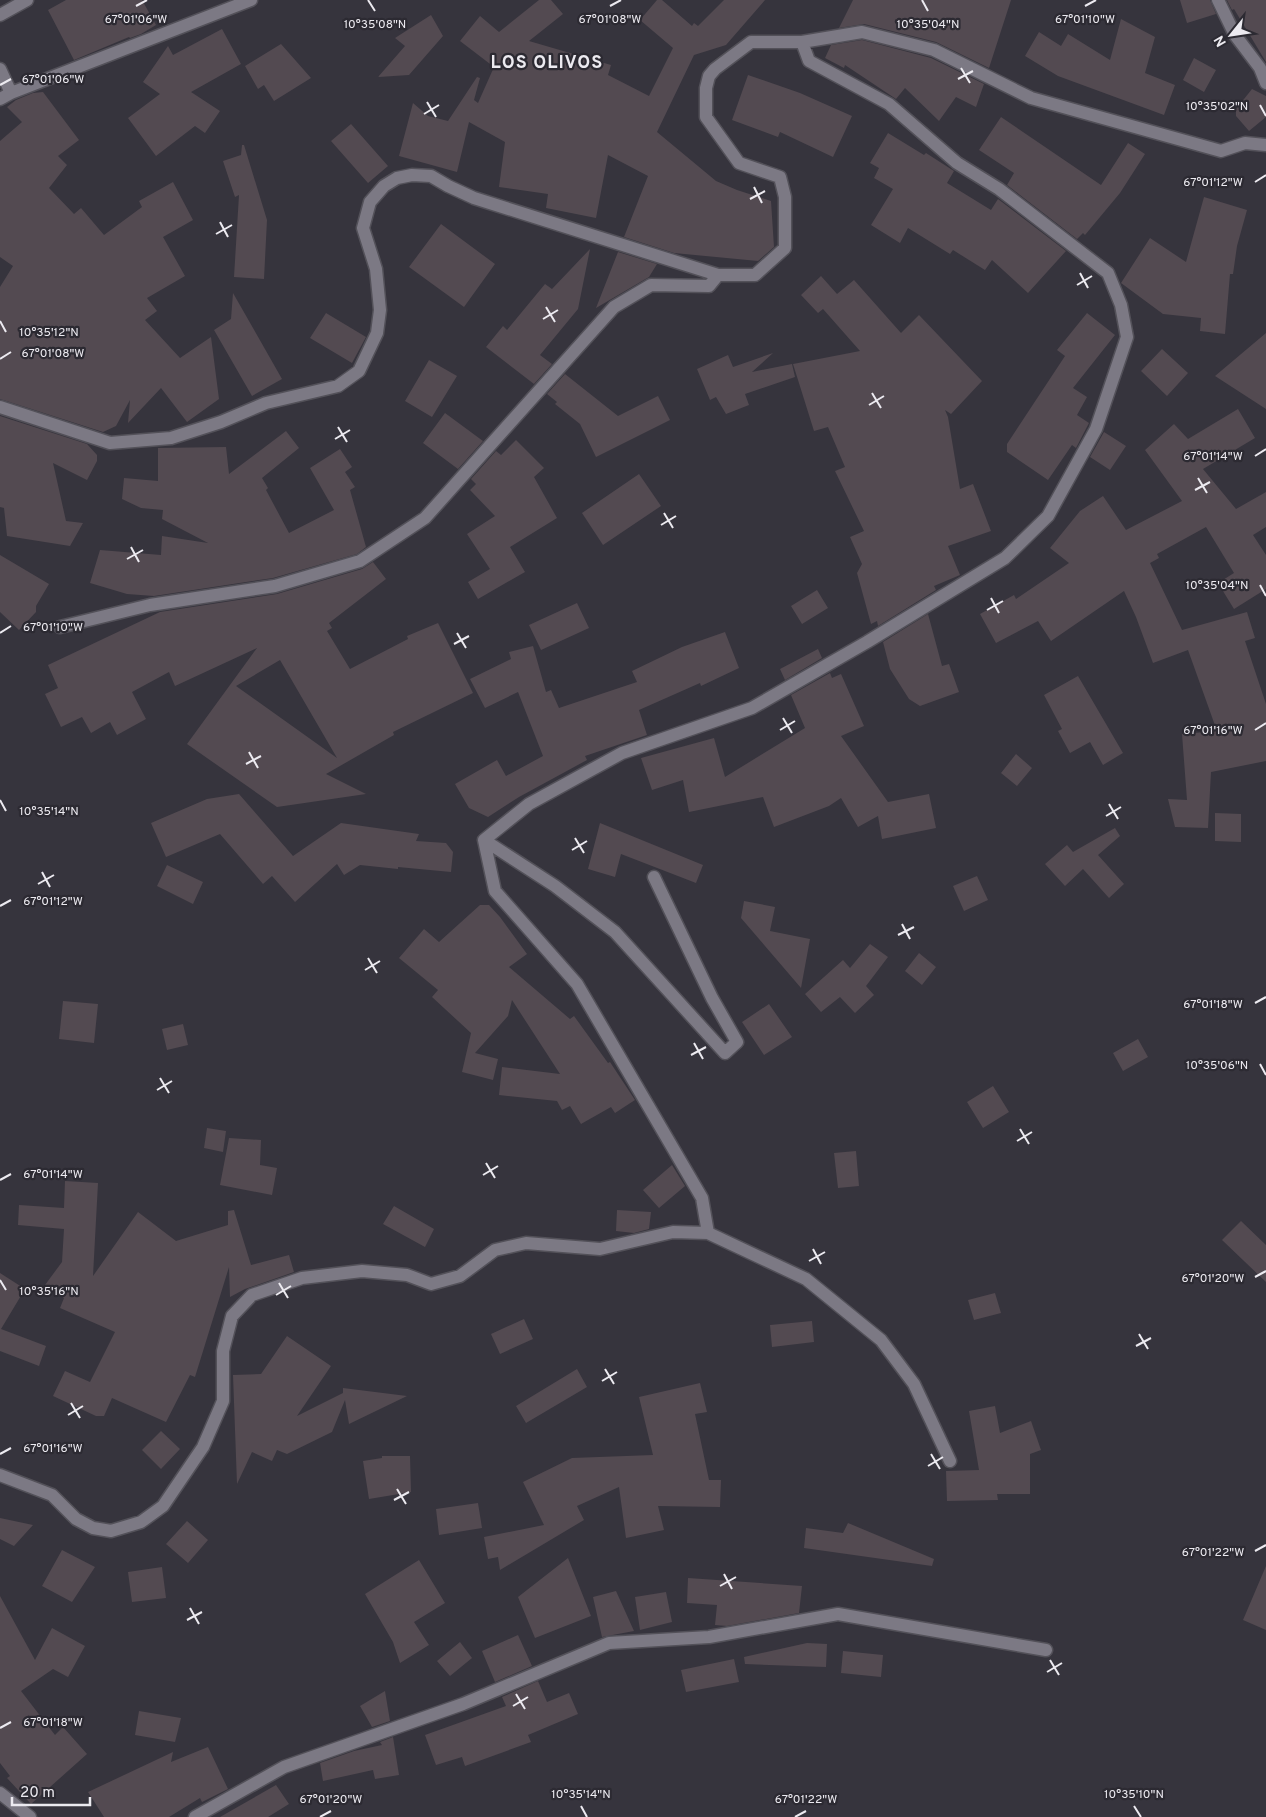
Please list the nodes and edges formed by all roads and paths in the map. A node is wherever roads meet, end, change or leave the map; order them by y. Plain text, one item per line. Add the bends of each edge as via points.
1 (27, 0) edge
2 (251, 0) edge
3 (1218, 0) edge
4 (0, 15) edge
5 (802, 42) junction
6 (0, 69) edge
7 (1266, 83) edge
8 (5, 96) edge
9 (1266, 144) edge
10 (718, 275) junction
11 (0, 407) edge
12 (60, 627) dead end
13 (484, 840) junction
14 (654, 877) dead end
15 (708, 1233) junction
16 (950, 1461) dead end
17 (0, 1474) edge
18 (1046, 1650) dead end
19 (0, 1793) edge
20 (30, 1817) edge
21 (195, 1817) edge

1 - 4 street
2 - 8 street
3 - 7 street via 1235,35 1260,68
5 - 9 street via 862,32 934,50 1031,98 1221,151 1245,143
5 - 10 street via 751,42 709,76 706,117 739,163 780,177 785,197 785,248 756,274
5 - 13 street via 809,62 889,104 957,163 999,190 1108,273 1120,305 1127,338 1096,429 1048,516 1005,558 752,708 622,753 529,804
6 - 8 street
10 - 11 street via 474,198 431,176 412,175 390,182 370,202 363,228 376,269 380,310 377,333 358,371 338,386 266,403 170,438 110,443
10 - 12 street via 710,286 651,285 614,307 425,518 360,561 275,586 150,605
13 - 14 street via 555,886 616,932 725,1053 737,1042 712,998
13 - 15 street via 495,891 577,984 702,1198
15 - 16 street via 806,1279 881,1340 914,1384
15 - 17 street via 673,1232 600,1249 526,1243 495,1250 460,1276 431,1284 407,1275 362,1271 302,1278 252,1295 232,1316 223,1351 223,1400 203,1447 163,1506 140,1522 111,1531 93,1528 76,1520 52,1495
18 - 21 street via 838,1614 709,1637 608,1643 463,1704 284,1767
19 - 20 street

